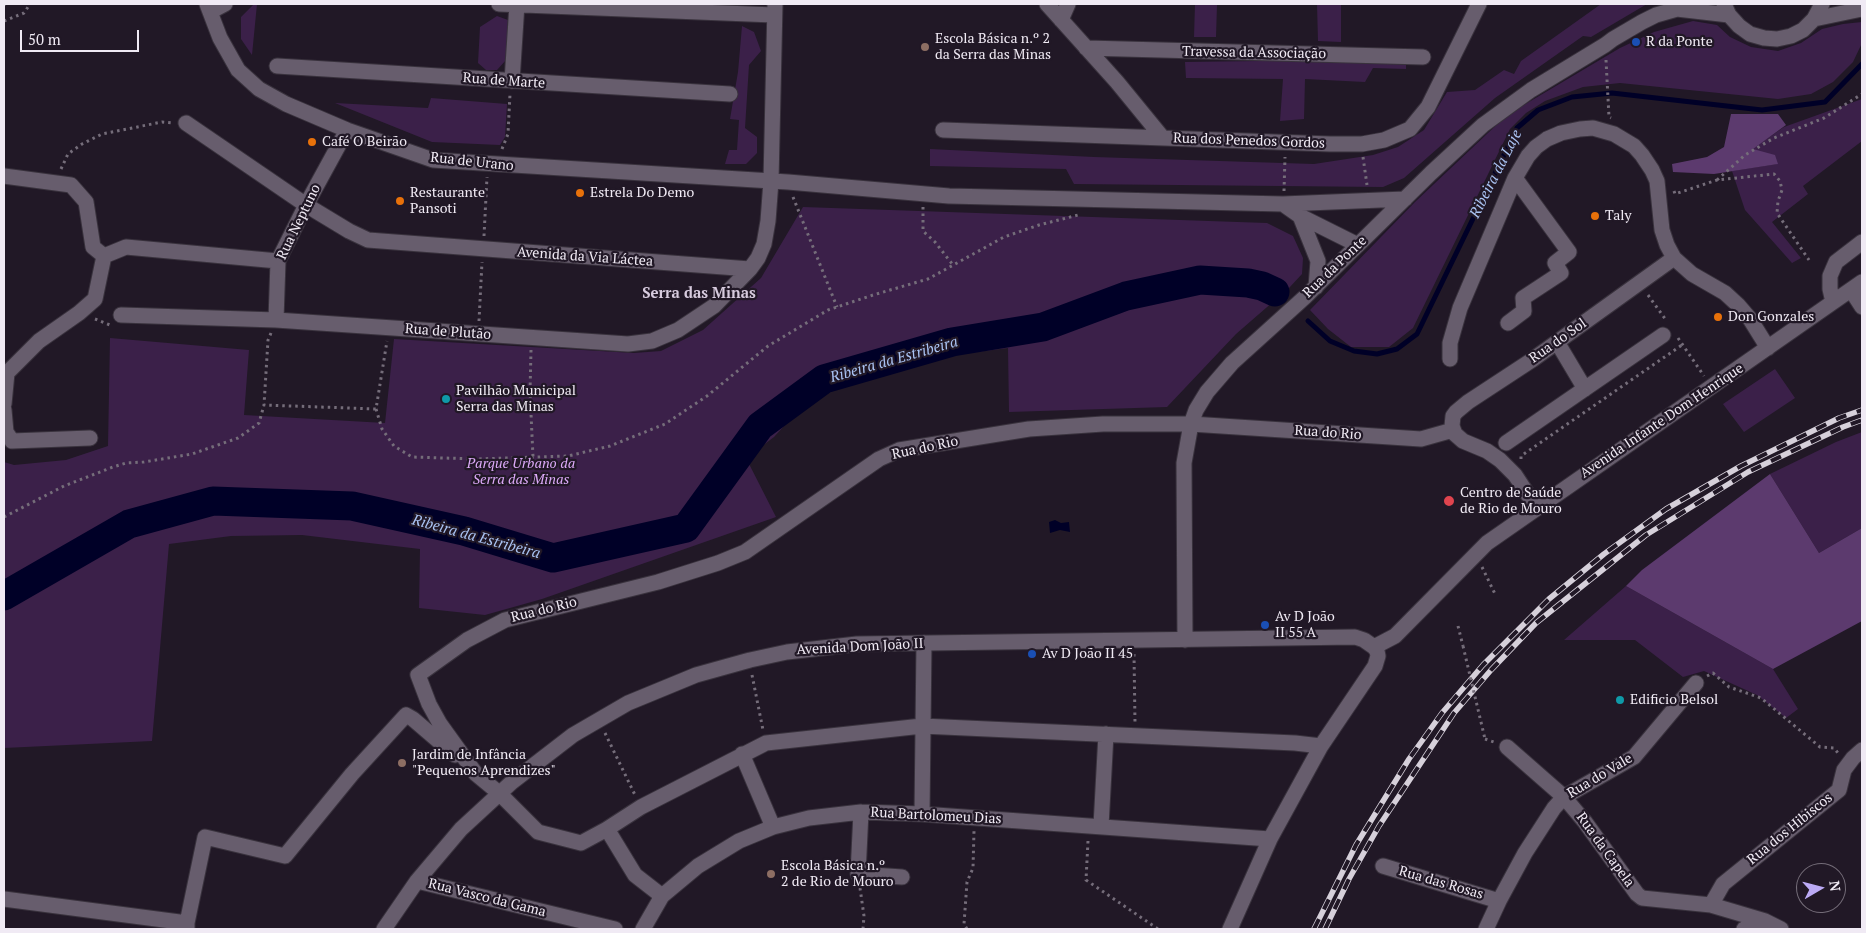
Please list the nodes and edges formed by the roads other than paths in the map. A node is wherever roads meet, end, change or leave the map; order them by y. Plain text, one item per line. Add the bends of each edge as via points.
1 (225, 4) edge
2 (499, 4) edge
3 (1047, 4) edge
4 (1068, 4) edge
5 (1479, 4) edge
6 (1822, 4) edge
7 (517, 5) edge
8 (1681, 6) edge
9 (208, 8) edge
10 (1862, 8) edge
11 (774, 10) edge
12 (1727, 10) edge
13 (1814, 19) junction
14 (1060, 20) junction
15 (1086, 48) junction
16 (1423, 57) dead end
17 (278, 66) dead end
18 (512, 81) junction
19 (730, 94) dead end
20 (186, 123) road end
21 (347, 130) junction
22 (943, 130) dead end
23 (1162, 137) junction
24 (4, 176) edge
25 (1515, 178) junction
26 (770, 182) junction
27 (1405, 199) junction
28 (1284, 204) junction
29 (306, 205) junction
30 (1300, 216) junction
31 (1862, 242) edge
32 (1358, 245) junction
33 (104, 256) junction
34 (1674, 258) junction
35 (278, 261) junction
36 (750, 269) junction
37 (1857, 286) edge
38 (1316, 287) junction
39 (1834, 302) junction
40 (1862, 307) edge
41 (121, 315) road end
42 (276, 320) junction
43 (1508, 323) dead end
44 (1669, 335) road end
45 (1557, 342) junction
46 (1768, 348) junction
47 (1450, 359) dead end
48 (1585, 388) junction
49 (4, 404) edge
50 (4, 410) edge
51 (1191, 424) junction
52 (1453, 430) junction
53 (90, 438) dead end
54 (1506, 443) dead end
55 (1536, 507) junction
56 (1185, 640) junction
57 (924, 644) junction
58 (1374, 647) junction
59 (1696, 683) road end
60 (922, 726) junction
61 (1106, 734) junction
62 (1321, 746) junction
63 (1506, 747) dead end
64 (1862, 750) edge
65 (742, 754) junction
66 (476, 774) junction
67 (499, 793) junction
68 (1564, 796) junction
69 (861, 812) junction
70 (922, 814) junction
71 (1095, 826) junction
72 (773, 827) junction
73 (607, 829) junction
74 (1270, 839) junction
75 (1383, 866) dead end
76 (902, 878) dead end
77 (417, 881) junction
78 (662, 896) junction
79 (4, 899) edge
80 (1499, 900) junction
81 (1711, 905) junction
82 (1765, 921) junction
83 (187, 926) edge
84 (384, 929) edge
85 (615, 929) edge
86 (643, 929) edge
87 (1230, 929) edge
88 (1486, 929) edge
89 (1744, 929) edge
90 (1781, 929) edge

1 - 9 street
2 - 7 street
3 - 14 street
4 - 14 street
5 - 23 street, Rua dos Penedos Gordos via 1428,108 1410,129 1384,140 1330,144
6 - 13 street
7 - 11 street
7 - 18 street
8 - 12 street
8 - 27 street, Rua da Ponte via 1642,22 1531,90 1483,125
9 - 21 street, Rua de Urano via 238,70 259,89
10 - 13 street
11 - 26 street
12 - 13 street via 1738,26 1764,38 1791,36
14 - 15 street
15 - 16 street, Travessa da Associação
15 - 23 street
17 - 18 street, Rua de Marte
18 - 19 street, Rua de Marte
20 - 29 street, Avenida da Via Láctea
21 - 26 street, Rua de Urano via 433,160
21 - 29 street, Rua Neptuno
22 - 23 street, Rua dos Penedos Gordos
24 - 33 street via 72,185 86,202 93,247
25 - 34 street via 1528,156 1547,139 1580,128 1614,134 1634,146 1652,170 1659,196 1662,230
25 - 43 street via 1569,252 1555,263 1561,273 1522,298 1524,311
25 - 47 street via 1460,308 1450,343
26 - 28 street, Rua de Urano via 923,194
26 - 36 street via 764,244
27 - 28 street, Rua de Urano
27 - 32 street, Rua da Ponte
28 - 30 street
29 - 35 street, Rua Neptuno
29 - 36 street, Avenida da Via Láctea via 368,240
30 - 32 street
30 - 38 street via 1318,261
31 - 39 street via 1836,262 1830,276
32 - 38 street, Rua da Ponte
33 - 35 street via 126,247
33 - 49 street via 95,299 39,341 7,373
34 - 45 street, Rua do Sol
34 - 46 street via 1738,304
35 - 42 street, Rua Neptuno
36 - 42 street, Rua de Plutão via 714,306 678,330 652,341 628,344
37 - 39 street, Avenida Infante Dom Henrique
37 - 40 street
38 - 51 street, Rua da Ponte via 1232,363 1196,410
39 - 46 street, Avenida Infante Dom Henrique
41 - 42 street, Rua de Plutão
44 - 48 street
45 - 48 street
45 - 52 street, Rua do Sol via 1456,412
46 - 55 street, Avenida Infante Dom Henrique
48 - 54 street
50 - 53 street via 6,432 12,441
51 - 52 street, Rua do Rio via 1421,439
51 - 56 street, Rua da Ponte via 1184,462
51 - 66 street, Rua do Rio via 1103,424 1029,430 899,450 879,459 745,552 658,582 505,620 467,640 418,675 440,724
52 - 55 street via 1459,438 1500,460 1515,475
55 - 58 street, Avenida Infante Dom Henrique via 1487,543 1395,636
56 - 57 street, Avenida Dom João II
56 - 58 street, Avenida Dom João II via 1355,638
57 - 60 street
57 - 67 street, Avenida Dom João II via 857,644 787,652 696,675 628,703 598,720 573,735
58 - 62 street via 1378,656 1375,666
59 - 68 street, Rua do Vale via 1634,757
60 - 61 street, Rua do Rio
60 - 65 street, Rua do Rio via 766,743
60 - 70 street
61 - 62 street, Rua do Rio
61 - 71 street
62 - 74 street
63 - 68 street, Rua da Capela
64 - 81 street, Rua dos Hibiscos via 1844,770 1839,790 1723,884
65 - 72 street
65 - 73 street, Rua do Rio via 640,807
66 - 67 street, Rua do Rio
66 - 83 street via 406,715 352,774 285,856 205,837
67 - 73 street, Rua do Rio via 538,832 581,843
67 - 77 street, Avenida Dom João II via 461,828
68 - 80 street, Rua do Vale via 1525,853
68 - 81 street, Rua da Capela via 1642,898
69 - 70 street, Rua Bartolomeu Dias
69 - 72 street, Rua Bartolomeu Dias via 809,818
69 - 76 street via 858,874
70 - 71 street, Rua Bartolomeu Dias
71 - 74 street, Rua Bartolomeu Dias
72 - 78 street, Rua Bartolomeu Dias via 739,841 698,866
73 - 78 street via 636,875
74 - 87 street
75 - 80 street, Rua das Rosas
77 - 84 street, Avenida Dom João II
77 - 85 street, Rua Vasco da Gama
78 - 86 street, Rua Bartolomeu Dias
79 - 83 street
80 - 88 street, Rua do Vale
81 - 82 street, Rua da Capela
82 - 89 street
82 - 90 street, Rua da Capela

